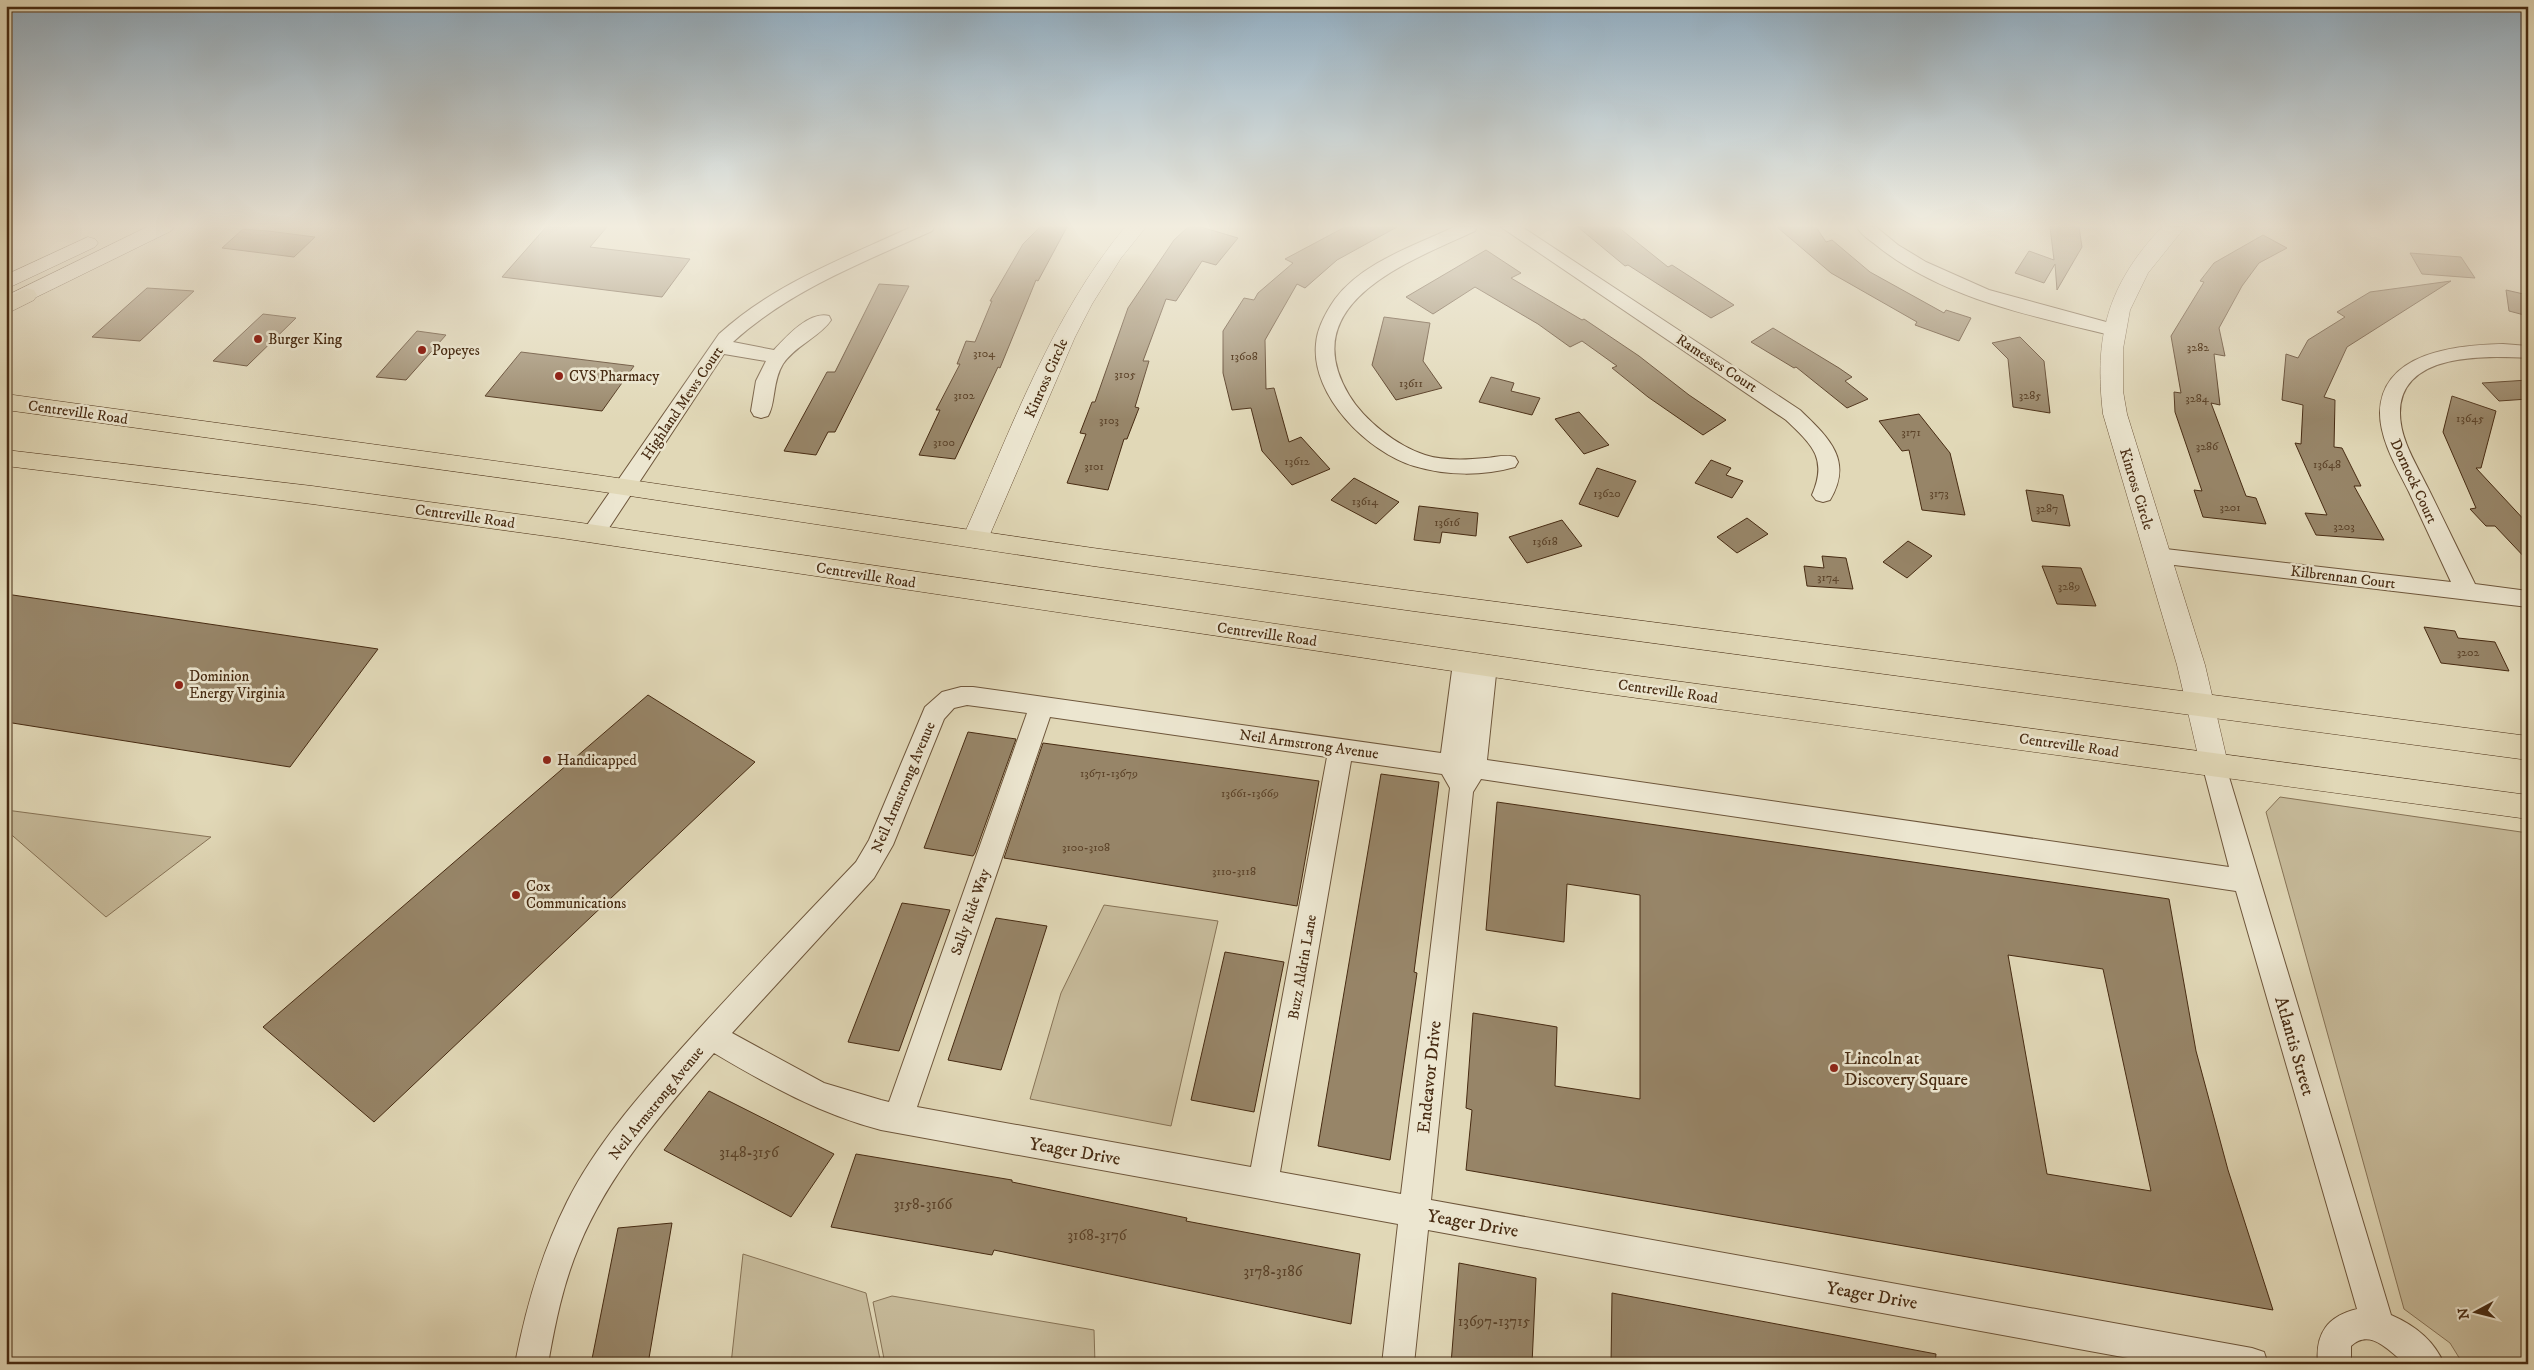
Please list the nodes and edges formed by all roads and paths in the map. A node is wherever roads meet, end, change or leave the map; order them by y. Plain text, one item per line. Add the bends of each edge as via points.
1 (34, 291) edge
2 (788, 291) edge
3 (1089, 291) edge
4 (1353, 291) edge
5 (1605, 291) edge
6 (1977, 291) edge
7 (2127, 291) edge
8 (26, 295) joint
9 (6, 306) edge
10 (822, 320) dead end
11 (2114, 330) junction
12 (719, 348) junction
13 (2528, 352) edge
14 (777, 357) junction
15 (6, 402) edge
16 (761, 411) dead end
17 (6, 458) edge
18 (1508, 462) dead end
19 (626, 488) junction
20 (1823, 496) dead end
21 (593, 534) junction
22 (975, 539) junction
23 (2157, 556) junction
24 (2467, 592) junction
25 (2528, 599) edge
26 (1475, 664) junction
27 (2200, 705) junction
28 (1042, 706) junction
29 (2528, 748) edge
30 (1340, 749) junction
31 (2214, 764) junction
32 (1462, 775) junction
33 (2528, 807) edge
34 (2246, 881) junction
35 (712, 1036) junction
36 (898, 1118) junction
37 (1263, 1185) junction
38 (1415, 1212) junction
39 (2378, 1326) junction
40 (2189, 1358) edge
41 (531, 1364) edge
42 (1398, 1364) edge
43 (2252, 1364) edge
44 (2335, 1364) edge
45 (2428, 1364) edge

1 - 8 street
2 - 12 street, Highland Mews Court via 748,318
3 - 22 street, Kinross Circle via 1064,337
4 - 18 street via 1334,317 1328,332 1326,362 1347,409 1385,442 1414,458 1444,466
5 - 20 street, Ramesses Court via 1792,415 1826,451 1831,466 1830,482
6 - 11 street
7 - 11 street, Kinross Circle
8 - 9 main road
10 - 14 street
11 - 23 street, Kinross Circle via 2110,384 2115,414
12 - 14 street
12 - 19 street, Highland Mews Court
13 - 24 street, Dornock Court via 2486,350 2444,356 2411,371 2400,381 2388,409 2396,443
14 - 16 street via 764,384
15 - 19 main road, Centreville Road
17 - 21 main road, Centreville Road
19 - 21 street, Highland Mews Court
19 - 22 main road, Centreville Road
21 - 26 main road, Centreville Road
22 - 27 main road, Centreville Road via 1404,600
23 - 24 street, Kilbrennan Court
23 - 27 street, Kinross Circle
24 - 25 street, Kilbrennan Court
26 - 31 main road, Centreville Road
26 - 32 street, Endeavor Drive
27 - 29 main road, Centreville Road
27 - 31 street, Kinross Circle
28 - 30 street, Neil Armstrong Avenue
28 - 35 street, Neil Armstrong Avenue via 966,695 942,704 934,714 870,864
28 - 36 street, Sally Ride Way
30 - 32 street, Neil Armstrong Avenue
30 - 37 street, Buzz Aldrin Lane
31 - 33 main road, Centreville Road
31 - 34 street, Atlantis Street
32 - 34 street, Neil Armstrong Avenue
32 - 38 street, Endeavor Drive
34 - 39 street, Atlantis Street
35 - 36 street, Yeager Drive via 779,1077 824,1099 860,1111
35 - 41 street, Neil Armstrong Avenue via 619,1146 579,1211 544,1300
36 - 37 street, Yeager Drive
37 - 38 street, Yeager Drive
38 - 40 street, Yeager Drive
38 - 42 street, Endeavor Drive
39 - 44 street via 2358,1324 2346,1328 2334,1347
39 - 45 street via 2402,1338
40 - 43 street, Yeager Drive

